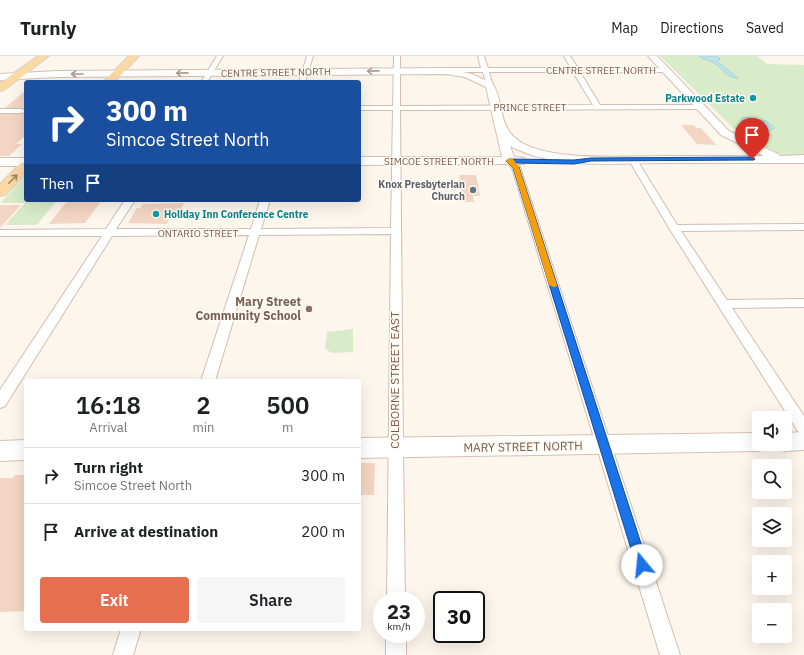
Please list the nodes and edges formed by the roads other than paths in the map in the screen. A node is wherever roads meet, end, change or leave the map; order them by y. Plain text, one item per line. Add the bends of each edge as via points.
1 (44, 56) edge
2 (134, 56) edge
3 (220, 56) edge
4 (310, 56) edge
5 (397, 56) edge
6 (481, 56) edge
7 (566, 56) edge
8 (652, 56) edge
9 (440, 70) junction
10 (486, 70) junction
11 (575, 70) junction
12 (666, 70) junction
13 (396, 71) junction
14 (305, 72) junction
15 (209, 73) junction
16 (116, 74) junction
17 (17, 76) junction
18 (0, 77) edge
19 (110, 80) edge
20 (205, 80) edge
21 (303, 80) edge
22 (490, 86) junction
23 (0, 88) edge
24 (598, 107) junction
25 (700, 107) junction
26 (361, 108) edge
27 (397, 108) junction
28 (497, 108) junction
29 (0, 111) edge
30 (22, 111) dead end
31 (500, 125) junction
32 (726, 133) junction
33 (744, 159) junction
34 (782, 159) junction
35 (804, 159) edge
36 (396, 160) junction
37 (591, 160) junction
38 (633, 160) junction
39 (361, 161) edge
40 (509, 161) junction
41 (0, 162) edge
42 (24, 162) edge
43 (24, 168) edge
44 (804, 168) edge
45 (0, 192) edge
46 (129, 202) edge
47 (264, 202) edge
48 (804, 227) edge
49 (674, 228) junction
50 (396, 231) junction
51 (110, 232) junction
52 (0, 233) edge
53 (254, 233) junction
54 (804, 303) edge
55 (723, 304) junction
56 (209, 379) edge
57 (0, 402) edge
58 (804, 428) edge
59 (804, 441) edge
60 (752, 442) edge
61 (792, 442) edge
62 (605, 446) junction
63 (361, 448) edge
64 (395, 448) junction
65 (24, 450) edge
66 (0, 451) edge
67 (396, 591) edge
68 (130, 631) edge
69 (396, 643) edge
70 (122, 655) edge
71 (396, 655) edge
72 (670, 655) edge

1 - 17 main road
2 - 16 main road
3 - 15 street
4 - 14 street
5 - 13 street, COLBORNE STREET EAST
6 - 10 street
7 - 11 street
8 - 12 main road
9 - 10 street, CENTRE STREET NORTH
9 - 13 main road, CENTRE STREET NORTH
9 - 22 main road, CENTRE STREET NORTH via 471,75
10 - 11 street, CENTRE STREET NORTH
10 - 22 street
11 - 12 street, CENTRE STREET NORTH
11 - 24 street
12 - 25 main road
13 -> 14 main road, CENTRE STREET NORTH
13 - 27 street, COLBORNE STREET EAST
14 - 15 main road, CENTRE STREET NORTH
14 - 21 street
15 -> 16 main road, CENTRE STREET NORTH
15 - 20 street
16 -> 17 main road, CENTRE STREET NORTH
16 - 19 main road
17 - 18 main road, CENTRE STREET NORTH
17 - 23 main road
22 - 28 main road
24 - 25 street, PRINCE STREET
24 - 28 street, PRINCE STREET
25 - 32 main road
26 - 27 street, PRINCE STREET
27 - 28 street, PRINCE STREET
27 - 36 street, COLBORNE STREET EAST
28 - 31 main road
29 - 30 street
31 - 37 main road, SIMCOE STREET NORTH via 508,139 528,150 550,156
31 - 40 main road
32 - 33 main road
32 - 34 main road
33 - 34 main road, SIMCOE STREET NORTH
33 - 38 main road, SIMCOE STREET NORTH
34 - 35 main road, SIMCOE STREET NORTH
34 - 44 main road
36 - 39 main road, SIMCOE STREET NORTH
36 - 40 main road, SIMCOE STREET NORTH
36 - 50 street, COLBORNE STREET EAST
37 - 38 main road, SIMCOE STREET NORTH
37 - 40 main road, SIMCOE STREET NORTH
38 - 49 street
40 - 62 street via 516,167
41 - 42 main road
45 -> 43 main road
46 - 51 street
47 - 53 street
48 - 49 street
49 - 55 street
50 - 53 street, ONTARIO STREET
50 - 64 street, COLBORNE STREET EAST
51 - 52 street, ONTARIO STREET
51 - 53 street, ONTARIO STREET
51 - 57 street
53 - 56 street
54 - 55 street
55 - 58 street
59 - 61 main road
60 - 62 main road, MARY STREET NORTH
62 - 64 main road, MARY STREET NORTH
62 - 72 street
63 - 64 main road, MARY STREET NORTH
64 - 67 street, COLBORNE STREET EAST
65 - 66 main road
68 - 70 street
69 - 71 street

